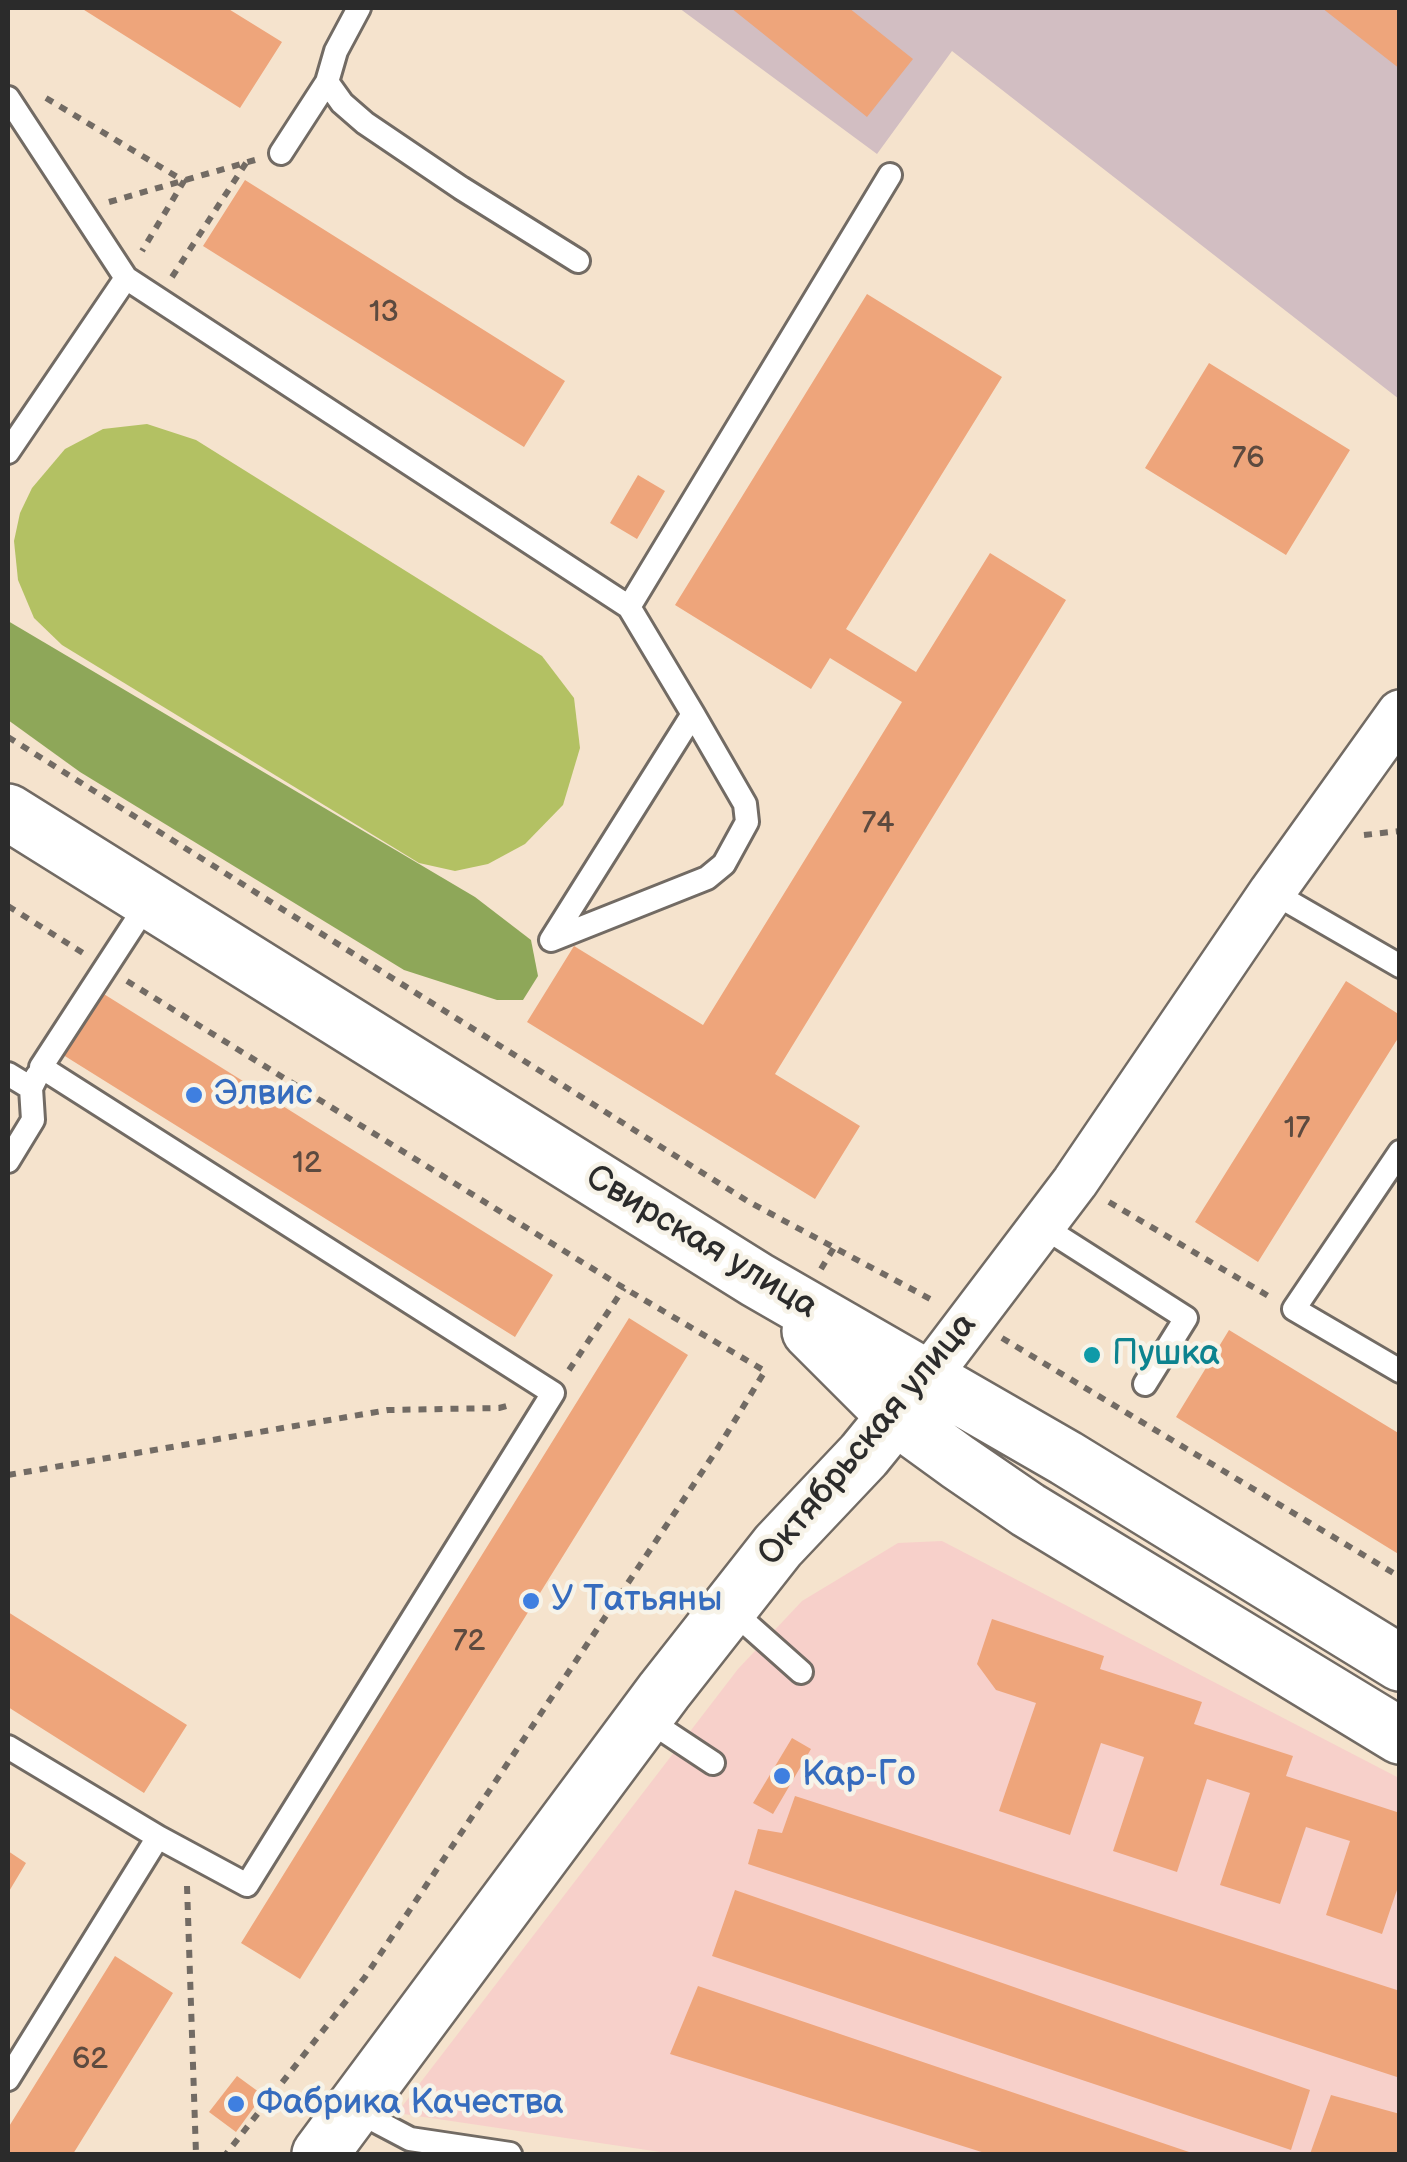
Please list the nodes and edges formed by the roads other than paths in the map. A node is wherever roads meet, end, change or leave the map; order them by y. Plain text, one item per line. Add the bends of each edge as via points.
1 (359, 8) edge
2 (327, 82) junction
3 (8, 98) edge
4 (280, 153) road end
5 (890, 175) dead end
6 (578, 261) dead end
7 (126, 278) junction
8 (8, 452) edge
9 (630, 606) junction
10 (1400, 713) edge
11 (693, 714) junction
12 (8, 812) edge
13 (1272, 892) junction
14 (149, 900) junction
15 (1400, 966) edge
16 (8, 1074) edge
17 (36, 1078) junction
18 (1400, 1152) edge
19 (8, 1161) edge
20 (1042, 1226) junction
21 (1400, 1371) edge
22 (1145, 1384) dead end
23 (912, 1397) junction
24 (729, 1608) junction
25 (1400, 1663) edge
26 (801, 1672) dead end
27 (644, 1718) junction
28 (1400, 1736) edge
29 (8, 1747) edge
30 (713, 1763) dead end
31 (158, 1837) junction
32 (8, 2080) edge
33 (354, 2109) junction
34 (320, 2154) edge
35 (510, 2154) edge

1 - 2 lane
2 - 4 lane
2 - 6 lane via 365,123
3 - 7 lane
5 - 9 lane
7 - 8 lane
7 - 9 lane
9 - 11 lane
10 - 13 street, Октябрьская улица
11 - 11 lane via 745,804 747,822 724,864 707,878 551,940
12 - 14 main road, Свирская улица
13 - 15 lane
13 - 20 street, Октябрьская улица
14 - 17 lane
14 - 23 main road, Свирская улица via 757,1280
16 - 17 lane
17 - 19 lane via 33,1120
17 - 31 lane via 553,1393 247,1885
18 - 21 lane via 1294,1309
20 - 22 lane via 1186,1318
20 - 23 street, Октябрьская улица
23 - 24 main road, Октябрьская улица
23 - 25 main road, Свирская улица
23 - 28 main road via 1028,1510
24 - 26 lane
24 - 27 main road, Октябрьская улица
27 - 30 lane
27 - 33 main road, Октябрьская улица
29 - 31 lane
31 - 32 lane
33 - 34 main road, Октябрьская улица
33 - 35 lane via 410,2139

